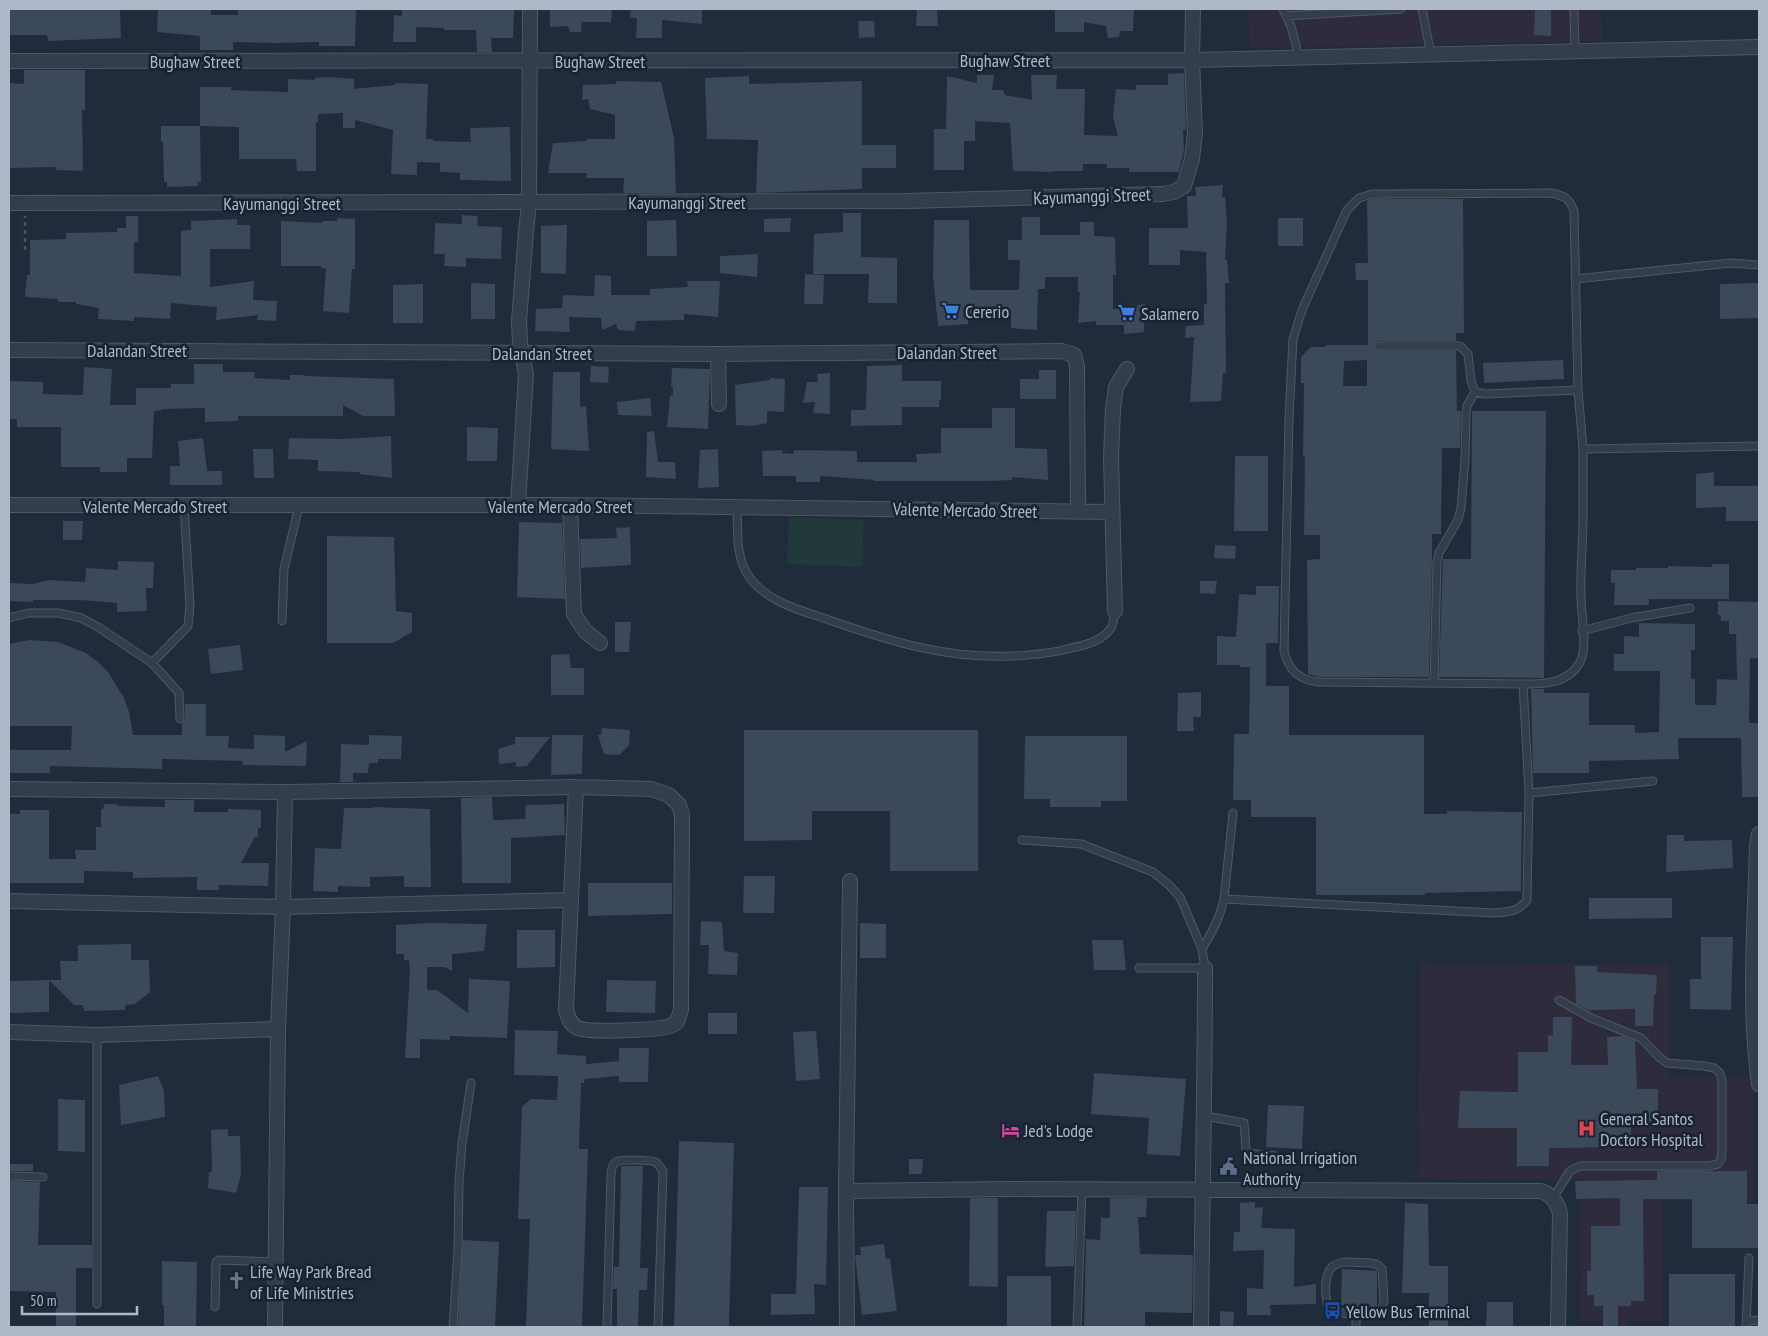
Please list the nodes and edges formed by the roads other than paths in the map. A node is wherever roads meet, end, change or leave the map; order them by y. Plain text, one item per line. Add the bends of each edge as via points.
1 (530, 9) edge
2 (1193, 9) edge
3 (1401, 9) edge
4 (1422, 9) edge
5 (1574, 9) edge
6 (1285, 12) edge
7 (1759, 47) edge
8 (1575, 52) junction
9 (1431, 56) junction
10 (1299, 57) junction
11 (1192, 60) junction
12 (9, 61) edge
13 (530, 61) junction
14 (9, 203) edge
15 (529, 203) junction
16 (1759, 265) edge
17 (1575, 279) junction
18 (1379, 346) dead end
19 (9, 350) edge
20 (521, 353) junction
21 (718, 354) junction
22 (1127, 369) dead end
23 (1578, 390) junction
24 (1475, 392) junction
25 (719, 404) dead end
26 (1759, 446) edge
27 (1582, 449) junction
28 (9, 505) edge
29 (518, 505) junction
30 (570, 505) junction
31 (184, 506) junction
32 (299, 506) junction
33 (737, 508) junction
34 (1078, 511) junction
35 (1112, 512) junction
36 (1690, 608) dead end
37 (1115, 611) joint
38 (9, 618) edge
39 (282, 621) dead end
40 (1582, 631) junction
41 (600, 643) dead end
42 (152, 663) junction
43 (1434, 683) junction
44 (1523, 684) junction
45 (180, 719) dead end
46 (1653, 781) dead end
47 (576, 787) junction
48 (9, 789) edge
49 (285, 792) junction
50 (1529, 793) junction
51 (1233, 813) dead end
52 (1759, 834) edge
53 (1022, 840) dead end
54 (850, 881) dead end
55 (1224, 899) junction
56 (572, 900) junction
57 (9, 902) edge
58 (283, 907) junction
59 (1202, 949) junction
60 (1139, 968) dead end
61 (1205, 968) junction
62 (1559, 1000) dead end
63 (278, 1029) junction
64 (9, 1032) edge
65 (97, 1035) junction
66 (472, 1083) dead end
67 (1759, 1084) edge
68 (1205, 1116) junction
69 (1276, 1156) dead end
70 (9, 1176) edge
71 (43, 1177) dead end
72 (1082, 1190) junction
73 (1202, 1190) junction
74 (846, 1191) junction
75 (1553, 1198) junction
76 (1749, 1258) dead end
77 (276, 1262) junction
78 (97, 1304) dead end
79 (215, 1307) dead end
80 (1356, 1314) junction
81 (1759, 1320) edge
82 (1746, 1324) edge
83 (275, 1327) edge
84 (453, 1327) edge
85 (607, 1327) edge
86 (658, 1327) edge
87 (847, 1327) edge
88 (1077, 1327) edge
89 (1201, 1327) edge
90 (1356, 1327) edge
91 (1558, 1327) edge

1 - 13 street
2 - 11 street, Kayumanggi Street
3 - 6 lane
4 - 9 lane
5 - 8 lane
6 - 10 lane
7 - 8 street, Bughaw Street
8 - 9 street, Bughaw Street
9 - 10 street, Bughaw Street
10 - 11 street, Bughaw Street
11 - 13 street, Bughaw Street
11 - 15 street, Kayumanggi Street via 1195,133 1192,159 1188,179 1174,192 906,201
12 - 13 street, Bughaw Street
13 - 15 street
14 - 15 street, Kayumanggi Street
15 - 20 street via 519,321
16 - 17 lane via 1731,263
17 - 23 lane
17 - 43 lane via 1574,211 1570,200 1564,196 1533,192 1372,194 1359,198 1347,210 1302,310 1293,339 1289,418 1284,651 1287,663 1307,681
18 - 24 lane via 1460,346 1468,354
19 - 20 street, Dalandan Street
20 - 21 street, Dalandan Street
20 - 29 street via 526,374
21 - 25 street
21 - 34 street, Dalandan Street via 1062,351 1074,355 1077,366
22 - 35 street via 1116,387 1113,410
23 - 24 lane
23 - 27 lane
24 - 43 lane via 1466,414 1461,508 1437,562
26 - 27 lane
27 - 40 lane
28 - 31 street, Valente Mercado Street
29 - 30 street, Valente Mercado Street
29 - 32 street, Valente Mercado Street
30 - 33 street, Valente Mercado Street
30 - 41 street via 574,614 585,631
31 - 32 street, Valente Mercado Street
31 - 42 lane via 190,605 188,626
32 - 39 lane via 284,569
33 - 34 street, Valente Mercado Street
33 - 37 lane via 742,561 748,576 761,591 779,602 886,640 959,655 1056,652 1107,634
34 - 35 street, Valente Mercado Street
35 - 37 street
36 - 40 lane via 1631,618
38 - 42 lane via 28,613 59,613 81,618
40 - 44 lane via 1582,660 1575,670 1550,683
42 - 45 lane via 179,693
43 - 44 lane
44 - 50 lane
46 - 50 lane
47 - 49 street
47 - 56 street
47 - 56 street via 652,789 669,795 679,805 682,816 681,1010 677,1022 657,1028 590,1030 577,1028 569,1021 566,1010
48 - 49 street
49 - 58 street
50 - 55 lane via 1527,900 1512,912
51 - 55 lane
52 - 67 street via 1754,982
53 - 59 lane via 1082,844 1153,872 1180,897
54 - 74 street
55 - 59 lane via 1215,928
56 - 58 street
57 - 58 street
58 - 63 street
59 - 61 lane
60 - 61 lane
61 - 68 street
62 - 75 lane via 1591,1018 1641,1038 1667,1063 1704,1066 1720,1073 1722,1150 1718,1164 1709,1166 1580,1166 1570,1171
63 - 65 street
63 - 77 street
64 - 65 street
65 - 78 lane
66 - 84 lane via 458,1182
68 - 69 lane via 1244,1123 1248,1153
68 - 73 street
70 - 71 lane
72 - 73 street
72 - 74 street
72 - 88 lane
73 - 75 street via 1541,1191
73 - 89 street
74 - 87 street
75 - 91 street via 1561,1224
76 - 82 lane
77 - 79 lane via 216,1262
77 - 83 street
80 - 80 lane via 1336,1313 1330,1309 1326,1297 1328,1274 1332,1267 1344,1262 1378,1265 1383,1277 1383,1306 1378,1313
80 - 90 lane
81 - 82 lane
85 - 86 lane via 612,1167 616,1162 651,1160 663,1171

